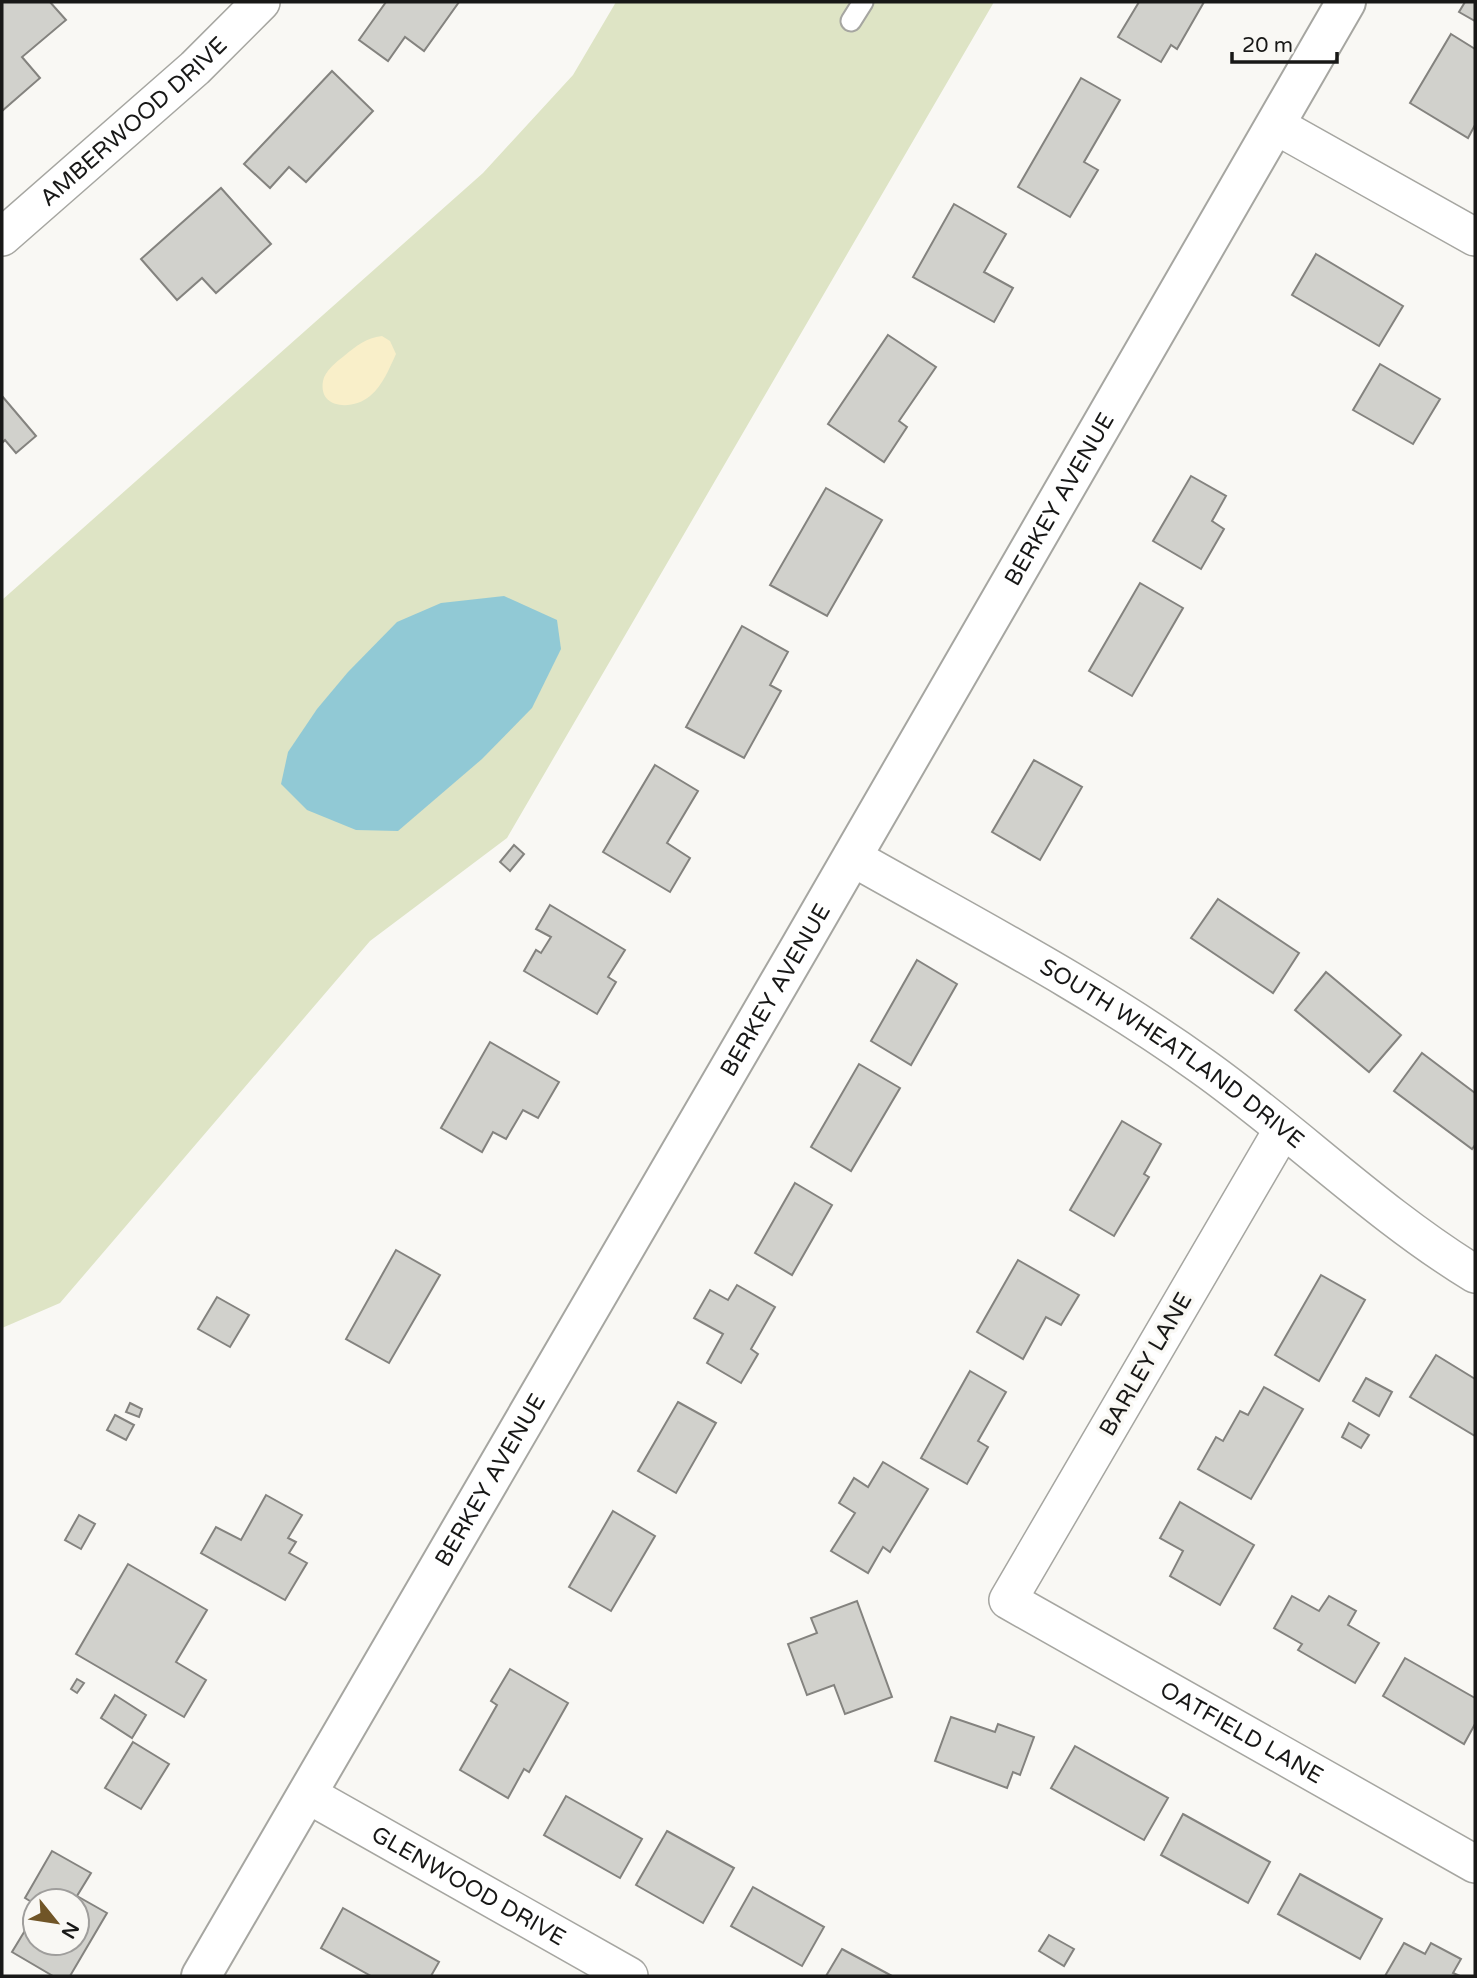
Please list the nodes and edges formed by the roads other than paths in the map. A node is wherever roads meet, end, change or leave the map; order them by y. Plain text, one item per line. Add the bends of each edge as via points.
1 (261, 2) edge
2 (863, 2) edge
3 (1346, 2) edge
4 (851, 21) dead end
5 (1275, 125) junction
6 (2, 237) edge
7 (1475, 237) edge
8 (852, 857) junction
9 (1283, 1129) junction
10 (1475, 1274) edge
11 (1008, 1600) joint
12 (307, 1794) junction
13 (1475, 1864) edge
14 (201, 1976) edge
15 (629, 1976) edge

1 - 6 street, AMBERWOOD DRIVE via 195,68
2 - 4 lane
3 - 5 street, BERKEY AVENUE
5 - 7 street
5 - 8 street, BERKEY AVENUE
8 - 9 street, SOUTH WHEATLAND DRIVE via 1127,1014
8 - 12 street, BERKEY AVENUE
9 - 10 street, SOUTH WHEATLAND DRIVE via 1399,1222
9 - 11 street, BARLEY LANE
11 - 13 street, OATFIELD LANE
12 - 14 street, BERKEY AVENUE
12 - 15 street, GLENWOOD DRIVE

